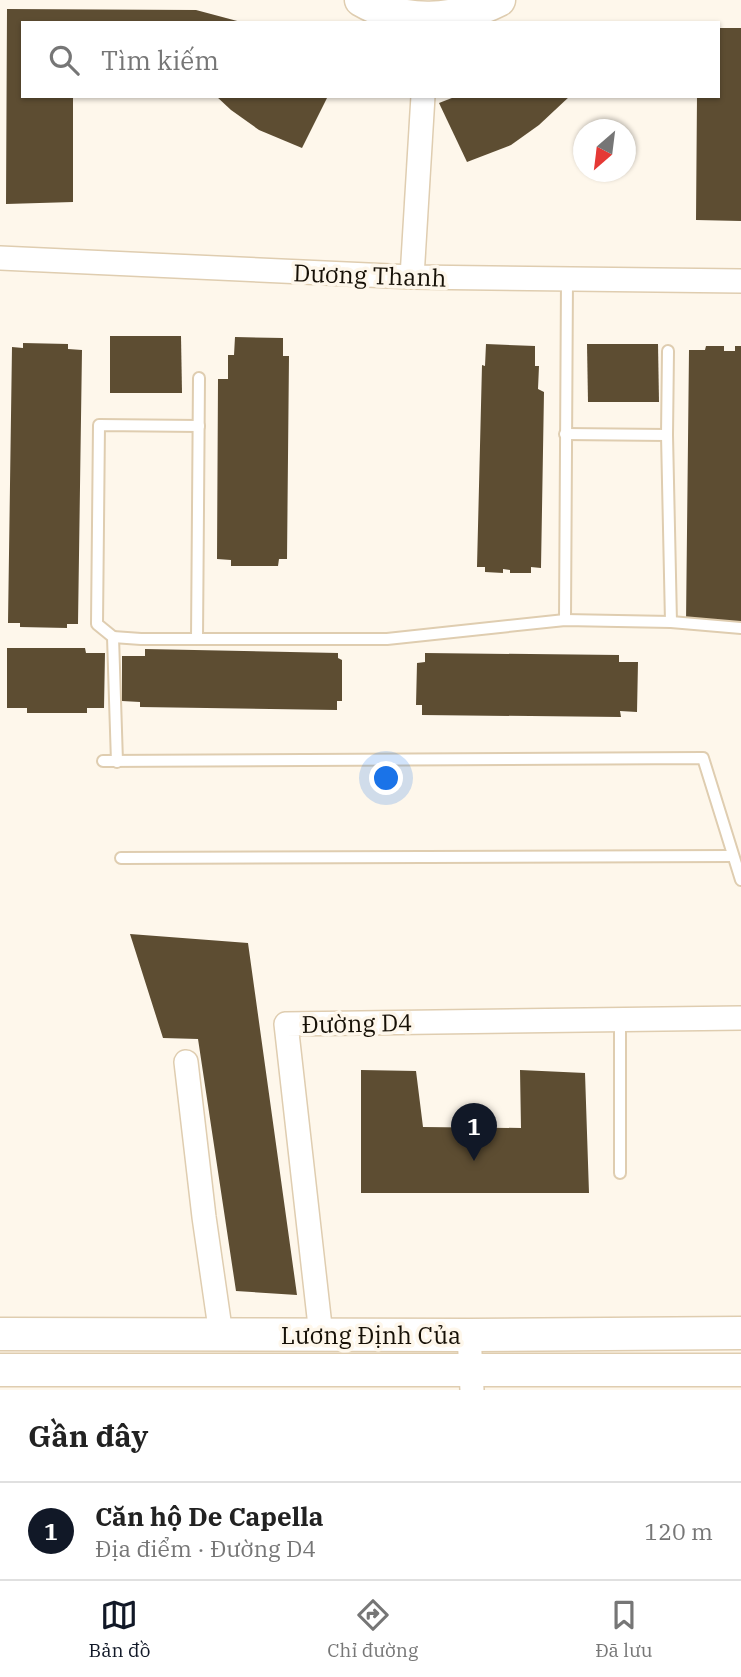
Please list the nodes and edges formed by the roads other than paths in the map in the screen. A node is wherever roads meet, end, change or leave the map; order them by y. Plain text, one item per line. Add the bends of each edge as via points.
1 (371, 9) edge
2 (481, 11) edge
3 (422, 98) edge
4 (0, 258) edge
5 (412, 278) junction
6 (567, 279) junction
7 (741, 281) edge
8 (668, 352) dead end
9 (199, 377) dead end
10 (199, 426) junction
11 (565, 434) junction
12 (667, 435) junction
13 (565, 621) junction
14 (671, 622) junction
15 (741, 628) edge
16 (113, 637) junction
17 (197, 639) junction
18 (103, 761) dead end
19 (117, 762) junction
20 (733, 856) junction
21 (121, 858) dead end
22 (741, 880) edge
23 (741, 1018) edge
24 (621, 1020) junction
25 (186, 1062) dead end
26 (620, 1173) dead end
27 (741, 1332) edge
28 (0, 1334) edge
29 (221, 1335) junction
30 (321, 1335) junction
31 (469, 1335) junction
32 (0, 1370) edge
33 (741, 1370) edge
34 (102, 1380) edge
35 (471, 1380) edge

1 - 2 main road via 436,18
3 - 5 street
4 - 5 street, Dương Thanh
5 - 6 street, Dương Thanh
6 - 7 street, Dương Thanh
6 - 11 lane
8 - 12 lane
9 - 10 lane
10 - 16 lane via 99,425 97,624
10 - 17 lane
11 - 12 lane
11 - 13 lane
12 - 14 lane
13 - 14 lane
13 - 17 lane via 387,639
14 - 15 lane
16 - 17 lane
16 - 19 lane
18 - 19 lane
19 - 20 lane via 703,758
20 - 21 lane
20 - 22 lane
23 - 24 street, Đường D4
24 - 26 lane
24 - 30 street, Đường D4 via 286,1024
25 - 29 street
27 - 31 main road, Lương Định Của
28 - 29 main road, Lương Định Của
29 - 30 main road, Lương Định Của
30 - 31 main road, Lương Định Của
31 - 35 street
32 - 34 main road, Lương Định Của
33 - 35 main road, Lương Định Của
34 - 35 main road, Lương Định Của

